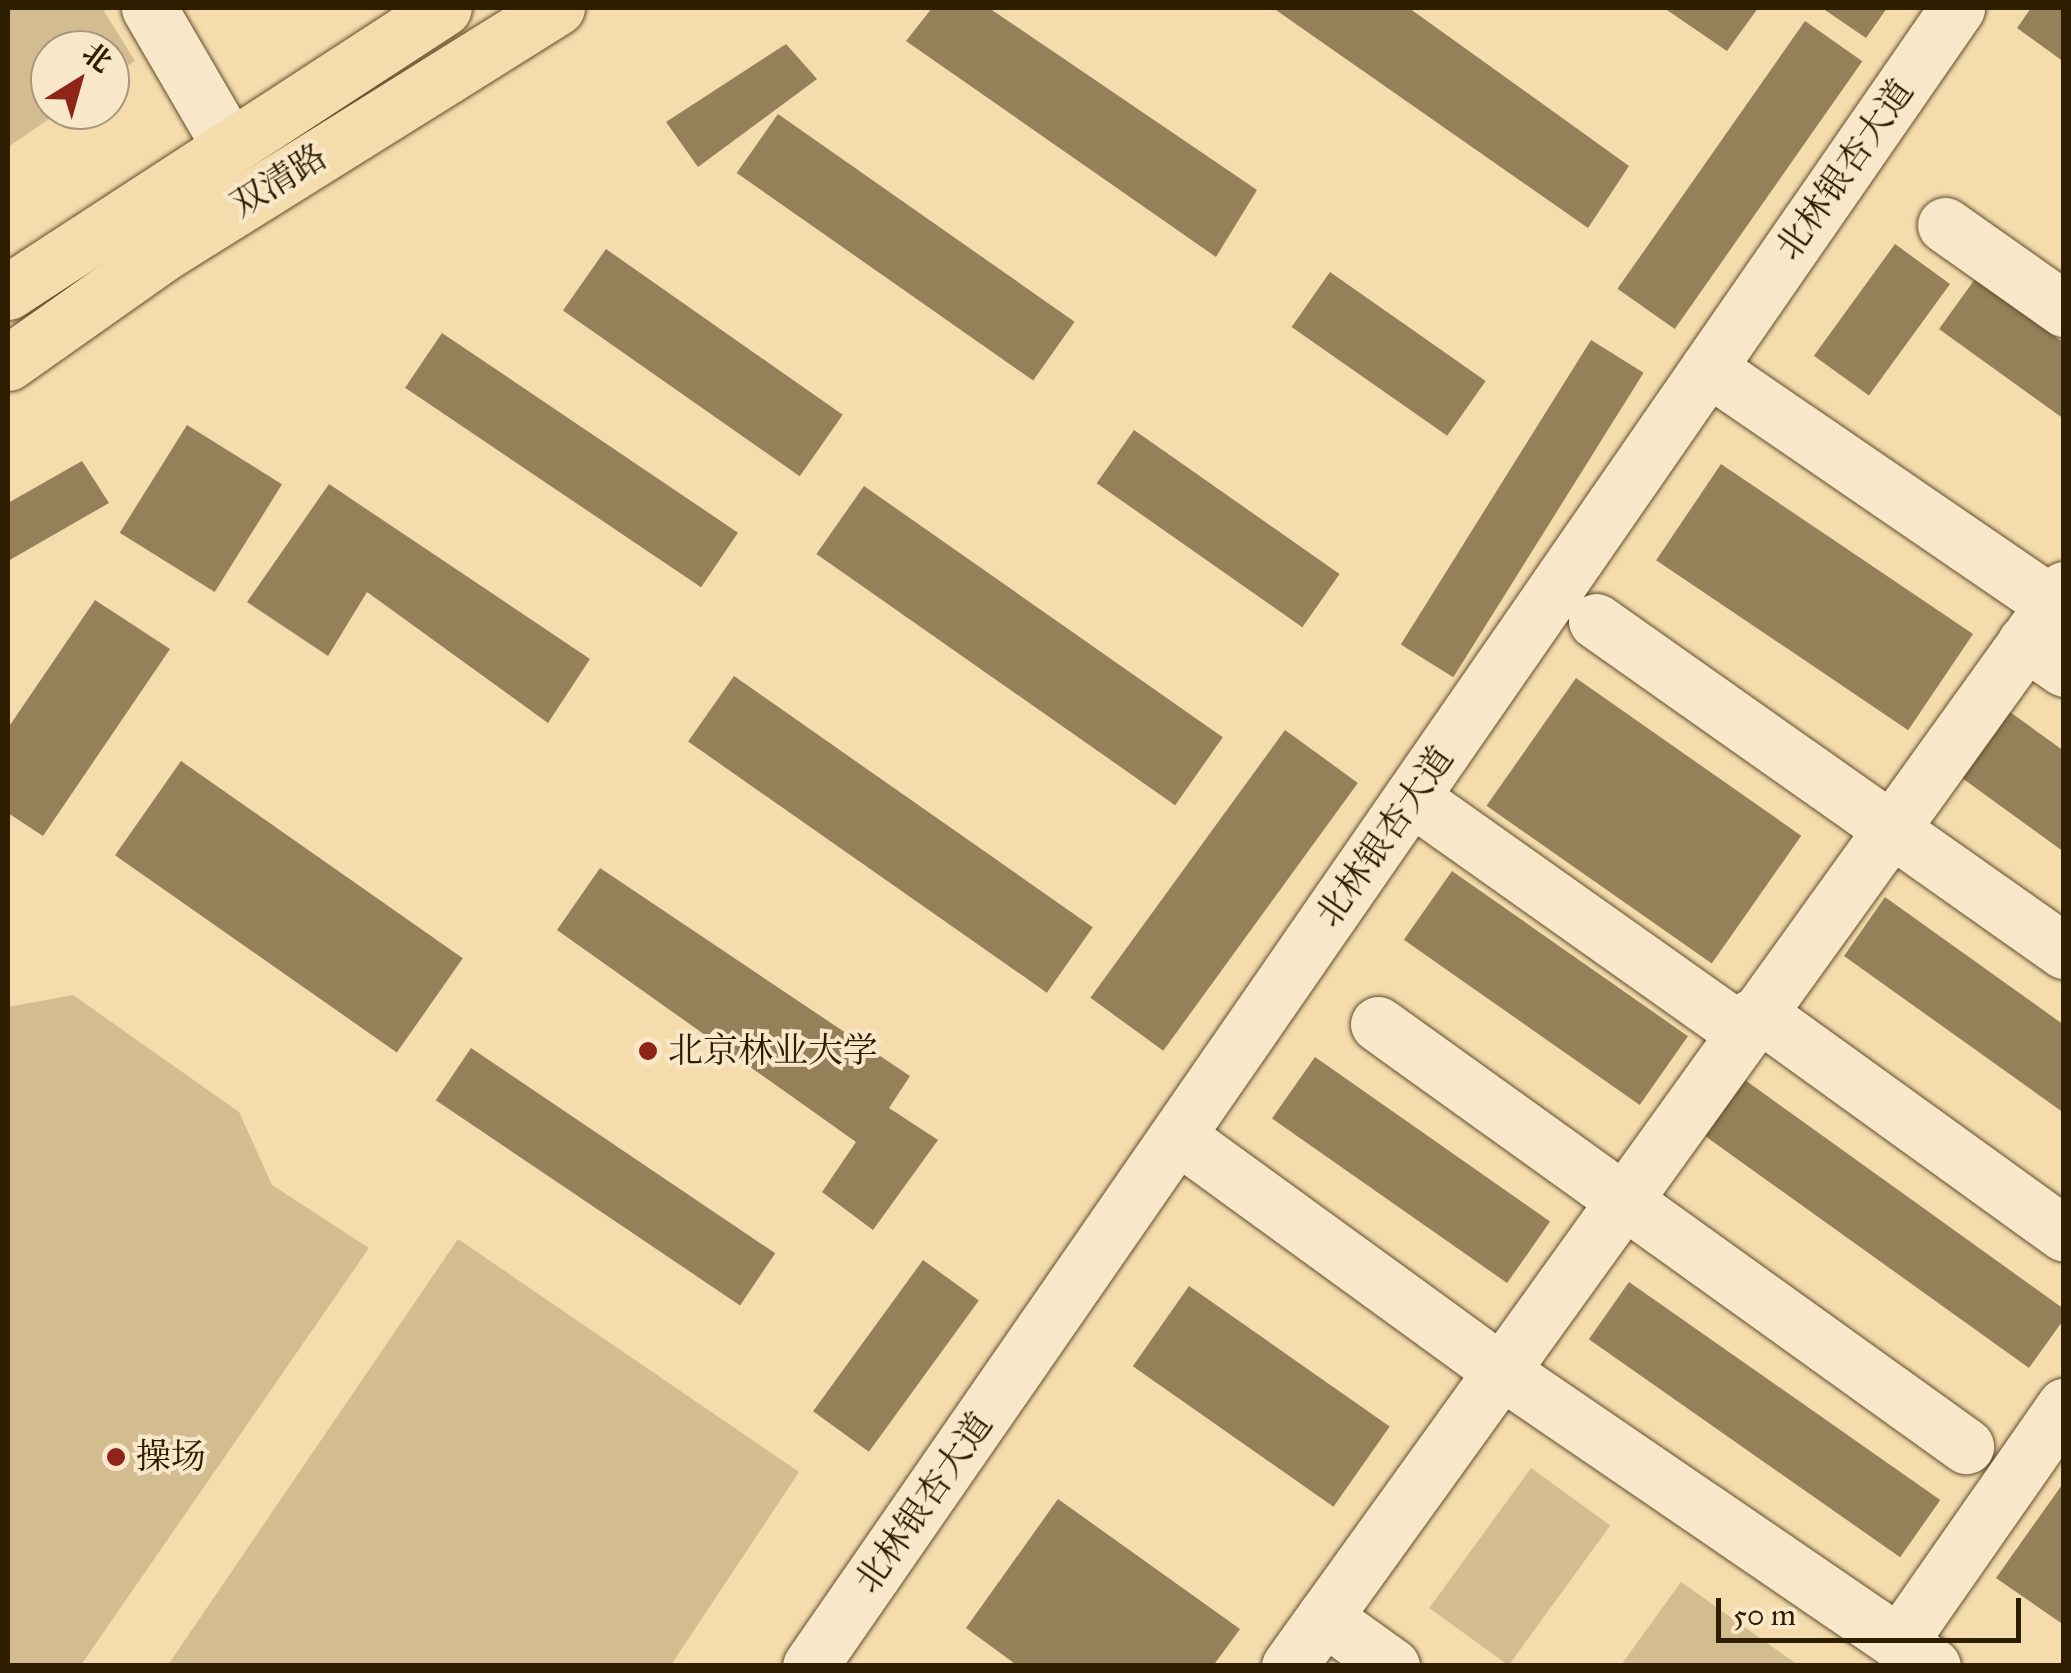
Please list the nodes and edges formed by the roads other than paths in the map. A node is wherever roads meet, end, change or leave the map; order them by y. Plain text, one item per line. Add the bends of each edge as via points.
1 (151, 8) edge
2 (444, 8) edge
3 (557, 8) edge
4 (1957, 8) edge
5 (228, 144) junction
6 (1946, 225) dead end
7 (8, 292) edge
8 (2064, 309) edge
9 (8, 363) edge
10 (1708, 368) junction
11 (1596, 621) dead end
12 (2051, 626) edge
13 (1412, 798) junction
14 (1891, 828) junction
15 (2064, 951) edge
16 (1758, 1013) junction
17 (1378, 1024) dead end
18 (1179, 1137) junction
19 (1626, 1198) junction
20 (2064, 1234) edge
21 (1501, 1371) junction
22 (2064, 1406) edge
23 (1966, 1446) dead end
24 (1324, 1616) junction
25 (1917, 1653) edge
26 (810, 1666) edge
27 (1289, 1666) edge
28 (1392, 1666) edge

1 - 5 street
2 - 5 main road, 双清路
3 - 9 main road, 双清路 via 161,254
4 - 10 street, 北林银杏大道
5 - 7 main road, 双清路
6 - 8 street
10 - 12 street
10 - 13 street, 北林银杏大道
11 - 14 street
12 - 14 street
13 - 16 street via 1734,1026
13 - 18 street, 北林银杏大道
14 - 15 street
14 - 16 street
16 - 19 street
16 - 20 street
17 - 19 street
18 - 21 street
18 - 26 street, 北林银杏大道
19 - 21 street
19 - 23 street
21 - 24 street
21 - 25 street
22 - 25 street
24 - 27 street
24 - 28 street

